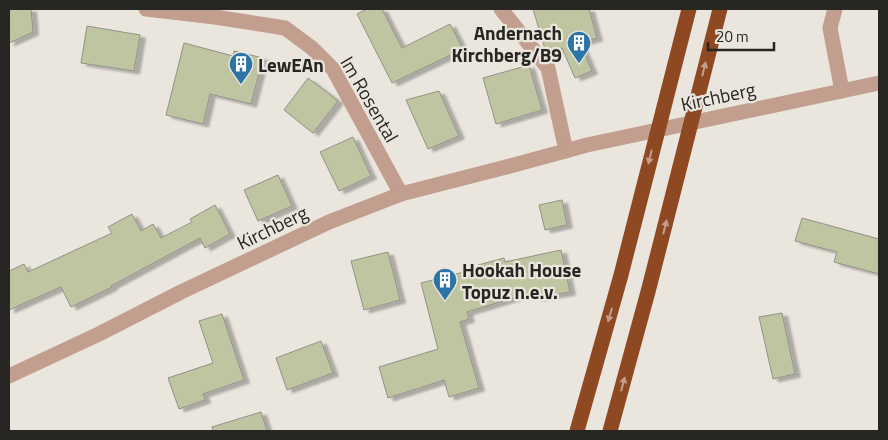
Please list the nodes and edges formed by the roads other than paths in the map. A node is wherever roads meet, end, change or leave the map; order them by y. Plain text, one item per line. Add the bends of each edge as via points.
1 (146, 9) edge
2 (501, 9) edge
3 (689, 9) edge
4 (720, 9) edge
5 (835, 9) edge
6 (879, 83) edge
7 (842, 91) junction
8 (566, 151) junction
9 (401, 194) junction
10 (9, 376) edge
11 (577, 431) edge
12 (610, 431) edge

1 - 9 street, Im Rosental via 285,28 333,69
2 - 8 street via 548,68
3 -> 11 highway
12 -> 4 highway
5 - 7 street via 830,28
6 - 7 street, Kirchberg
7 - 8 street, Kirchberg
8 - 9 street, Kirchberg
9 - 10 street, Kirchberg via 329,222

